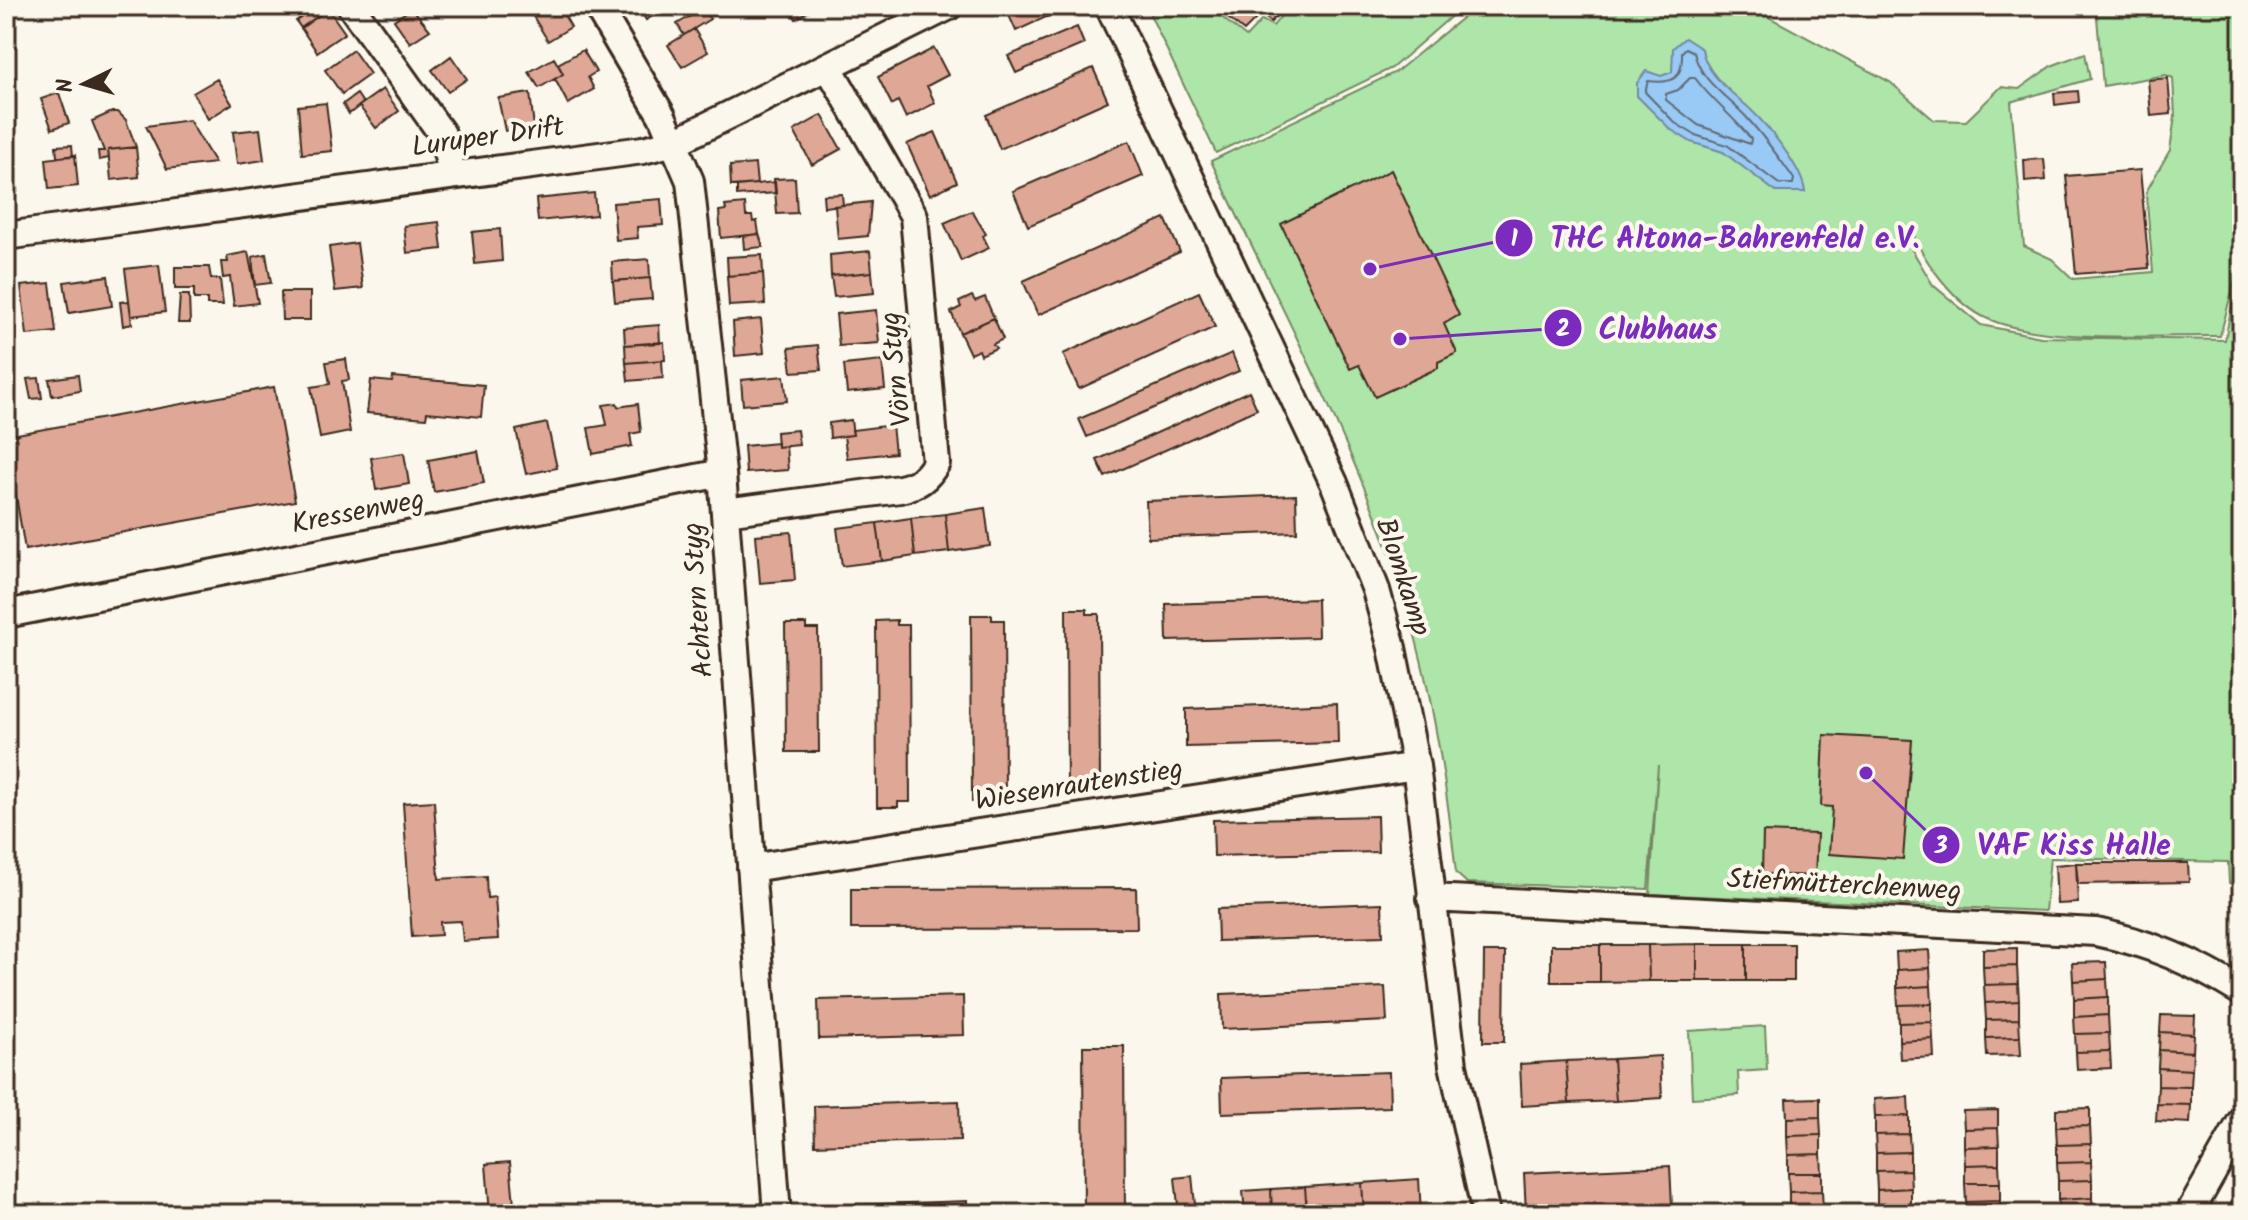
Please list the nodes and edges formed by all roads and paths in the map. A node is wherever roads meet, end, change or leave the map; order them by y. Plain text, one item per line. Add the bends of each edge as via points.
1 (351, 6) edge
2 (597, 6) edge
3 (949, 6) edge
4 (1109, 6) edge
5 (829, 68) junction
6 (675, 142) junction
7 (453, 175) junction
8 (6, 236) edge
9 (722, 473) junction
10 (725, 512) junction
11 (6, 614) edge
12 (1416, 766) junction
13 (751, 868) junction
14 (1431, 898) junction
15 (2242, 992) edge
16 (2242, 1120) edge
17 (777, 1214) edge
18 (1486, 1214) edge
19 (2189, 1214) edge

1 - 7 street via 442,134
2 - 6 street, Achtern Styg
3 - 5 street, Luruper Drift
4 - 12 street, Blomkamp via 1362,549 1392,648
5 - 6 street, Luruper Drift
5 - 10 street, Vörn Styg via 914,216 936,463 917,485 900,489
6 - 7 street, Luruper Drift
6 - 9 street, Achtern Styg via 690,181
7 - 8 street, Luruper Drift
9 - 10 street, Achtern Styg
9 - 11 street, Kressenweg
10 - 13 street, Achtern Styg
12 - 13 street, Wiesenrautenstieg
12 - 14 street, Blomkamp
13 - 17 street, Achtern Styg
14 - 15 street, Stiefmütterchenweg via 2096,932 2164,950
14 - 18 street, Blomkamp via 1453,1065
16 - 19 street

